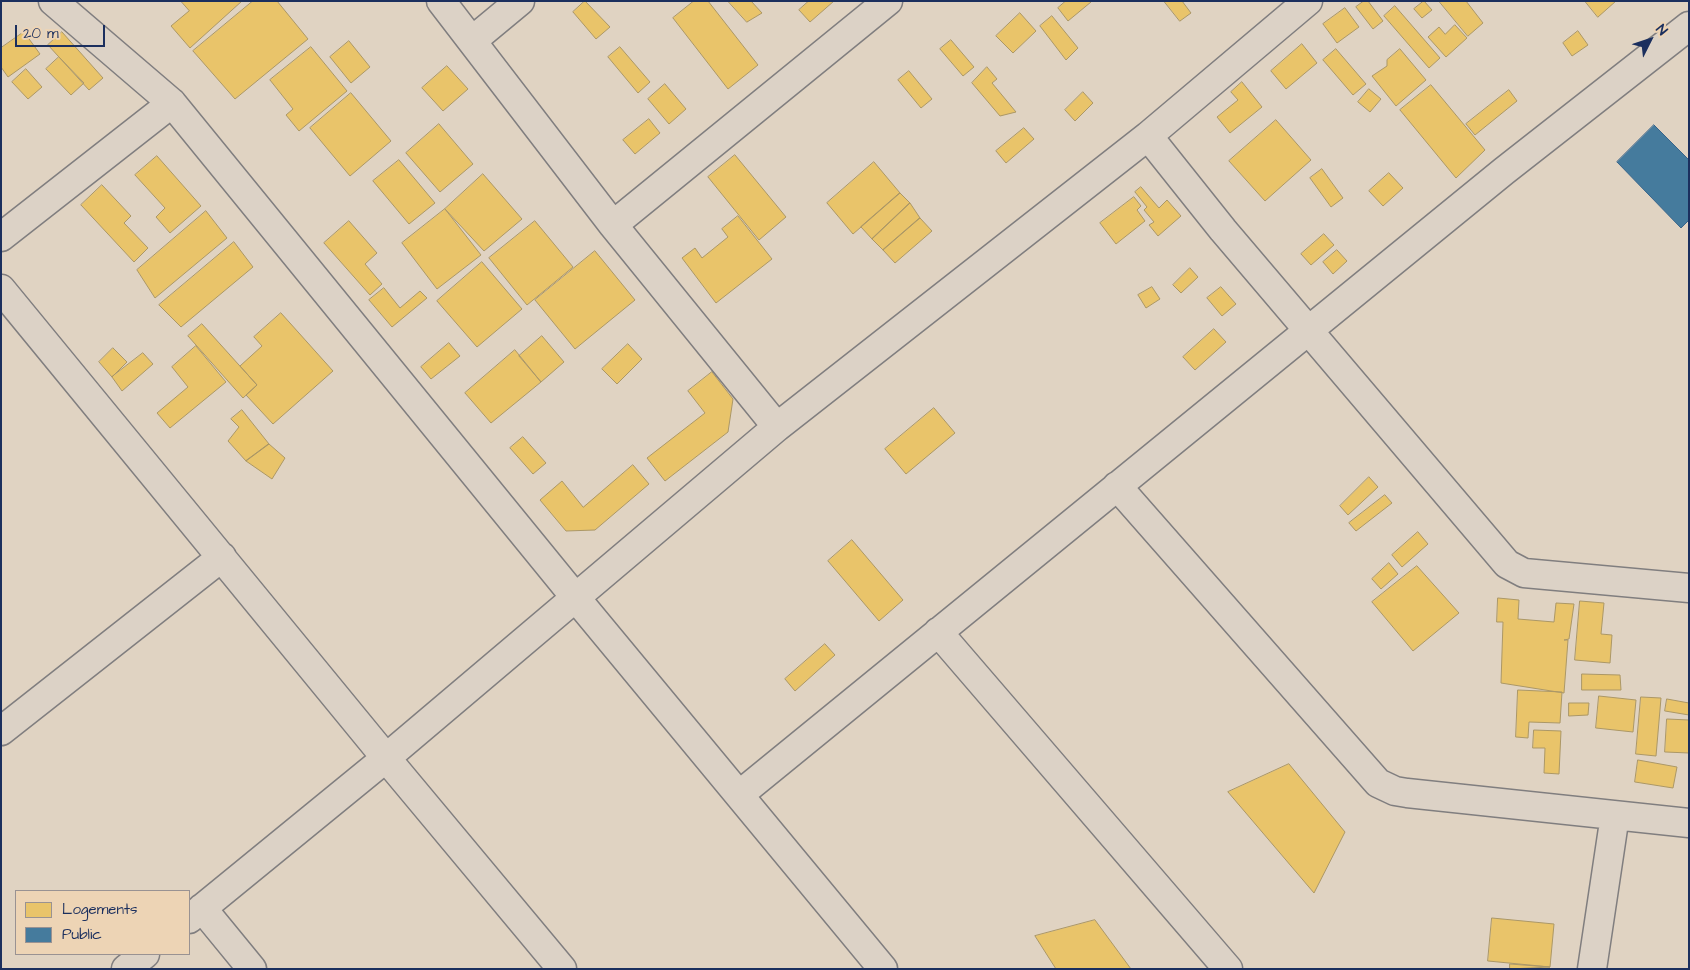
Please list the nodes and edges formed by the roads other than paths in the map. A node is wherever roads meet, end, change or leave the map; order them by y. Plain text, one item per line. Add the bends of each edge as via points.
1 (53, 1) edge
2 (441, 1) edge
3 (520, 1) edge
4 (888, 1) edge
5 (1308, 1) edge
6 (1689, 26) edge
7 (472, 40) junction
8 (172, 102) junction
9 (1148, 136) junction
10 (613, 225) junction
11 (1, 237) edge
12 (1, 289) edge
13 (1308, 331) junction
14 (777, 427) junction
15 (1117, 486) junction
16 (222, 557) junction
17 (1689, 588) edge
18 (575, 596) junction
19 (938, 632) junction
20 (1, 731) edge
21 (386, 758) junction
22 (739, 795) junction
23 (1615, 815) junction
24 (1689, 823) edge
25 (196, 913) edge
26 (144, 955) edge
27 (126, 969) edge
28 (252, 969) edge
29 (562, 969) edge
30 (883, 969) edge
31 (1228, 969) edge
32 (1592, 969) edge

1 - 8 street
2 - 7 street
3 - 7 street
4 - 10 street
5 - 9 street
6 - 13 street
7 - 10 street
8 - 11 street
8 - 18 street
9 - 13 street
9 - 14 street
10 - 14 street
12 - 16 street
13 - 15 street
13 - 17 street via 1507,564 1524,572
14 - 18 street
15 - 19 street
15 - 23 street via 1378,783 1407,793
16 - 20 street
16 - 21 street
18 - 21 street
18 - 22 street
19 - 22 street
19 - 31 street
21 - 25 street
21 - 29 street
22 - 30 street
23 - 24 street
23 - 32 street
25 - 28 street
26 - 27 street

